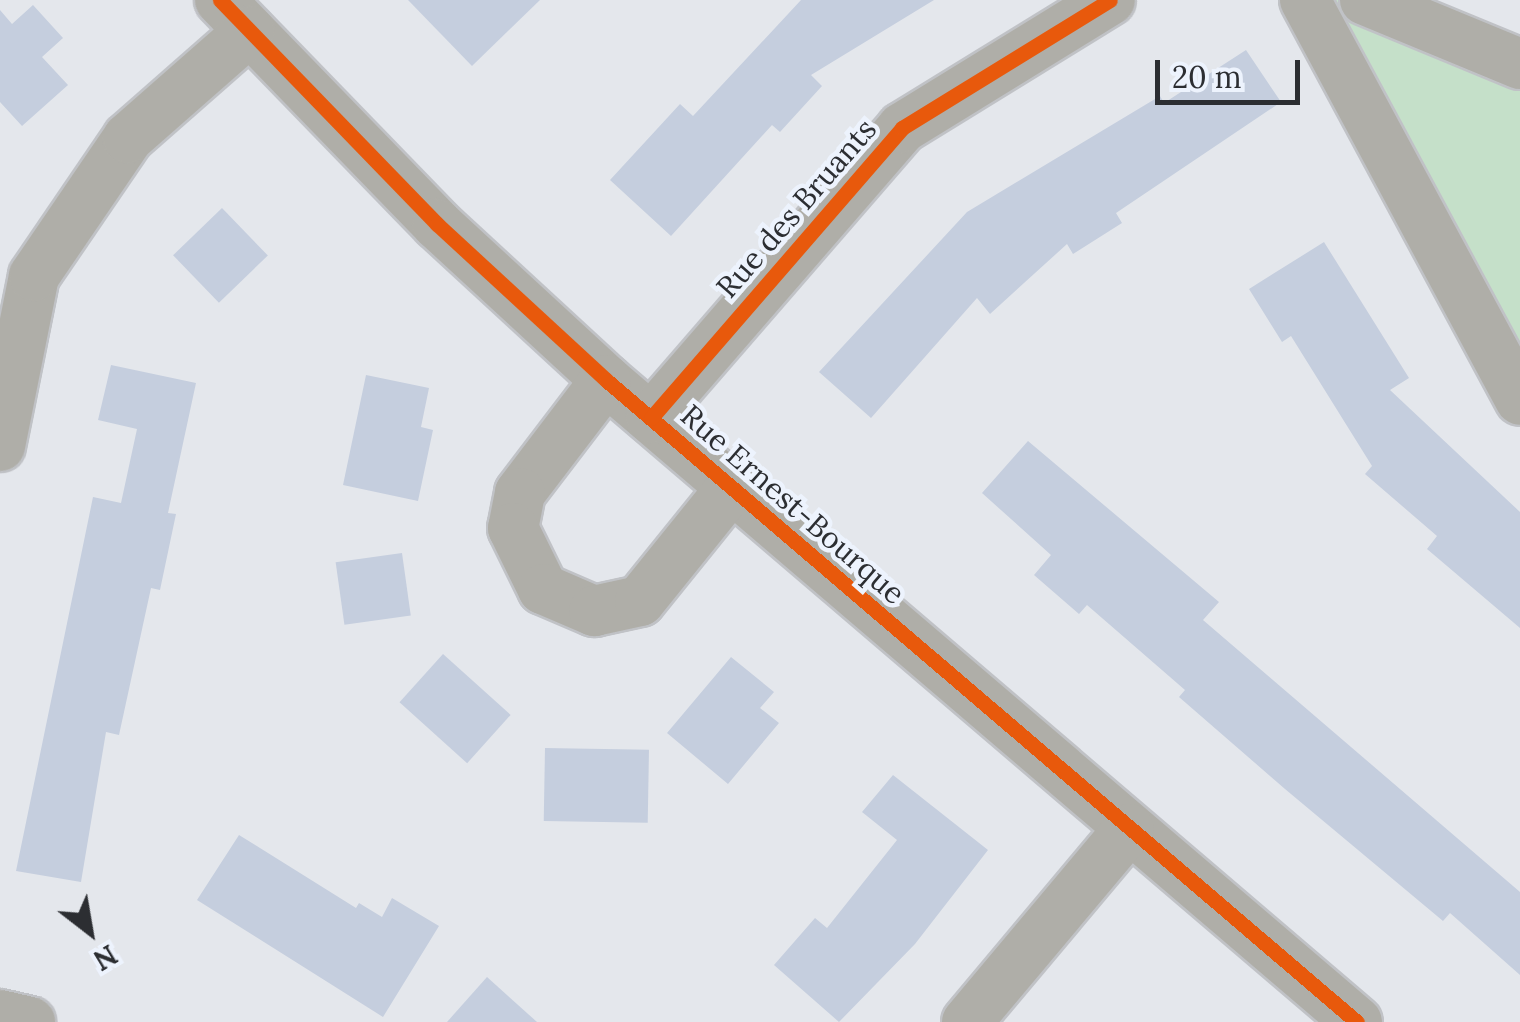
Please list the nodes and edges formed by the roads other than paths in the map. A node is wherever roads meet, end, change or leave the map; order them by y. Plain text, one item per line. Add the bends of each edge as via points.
1 (1110, 0) edge
2 (1306, 0) edge
3 (1364, 0) edge
4 (235, 16) edge
5 (1520, 64) edge
6 (606, 380) junction
7 (1520, 400) edge
8 (650, 418) junction
9 (0, 446) edge
10 (732, 487) junction
11 (1129, 829) junction
12 (0, 1015) edge
13 (30, 1022) edge
14 (967, 1022) edge
15 (1358, 1022) edge

1 - 8 street, Rue des Bruants via 902,128
2 - 7 street
3 - 5 street
4 - 6 street, Rue Ernest-Bourque via 437,224
4 - 9 street via 128,138 34,276
6 - 8 street, Rue Ernest-Bourque
6 - 10 street, Rue Ernest-Bourque via 520,492 514,528 542,589 594,612 640,601
8 - 10 street, Rue Ernest-Bourque
10 - 11 street, Rue Ernest-Bourque
11 - 14 street
11 - 15 street, Rue Ernest-Bourque
12 - 13 street

